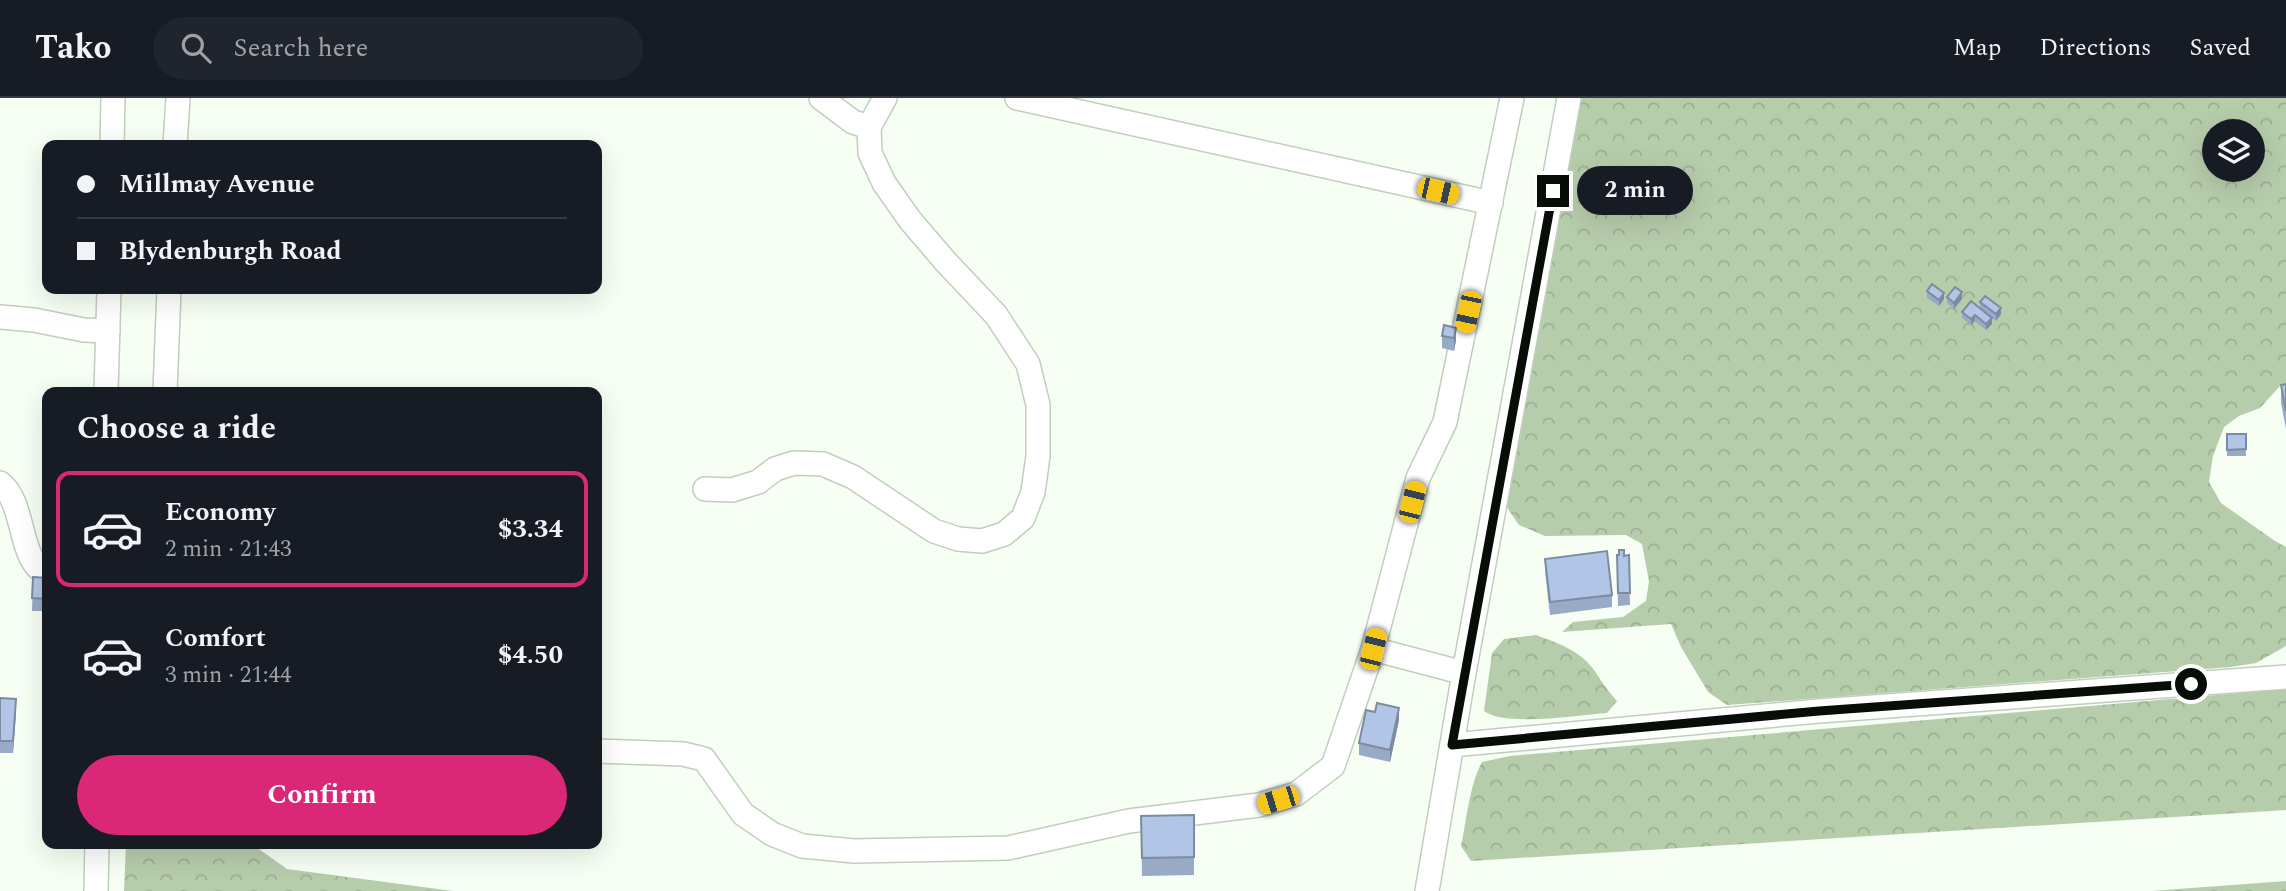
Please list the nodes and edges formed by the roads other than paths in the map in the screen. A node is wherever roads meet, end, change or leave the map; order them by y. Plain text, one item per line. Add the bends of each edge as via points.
1 (113, 98) edge
2 (177, 98) edge
3 (821, 98) edge
4 (885, 98) edge
5 (1017, 98) edge
6 (1512, 98) edge
7 (1569, 98) edge
8 (869, 127) junction
9 (111, 140) edge
10 (176, 140) edge
11 (1491, 203) junction
12 (108, 294) edge
13 (169, 294) edge
14 (0, 317) edge
15 (108, 331) junction
16 (106, 387) edge
17 (165, 387) edge
18 (0, 483) edge
19 (705, 489) dead end
20 (42, 571) edge
21 (1373, 649) junction
22 (1464, 673) junction
23 (2286, 677) edge
24 (1452, 745) junction
25 (602, 751) edge
26 (97, 849) edge
27 (96, 891) edge
28 (1427, 891) edge

1 - 9 street
2 - 10 street
3 - 8 street via 853,122
4 - 8 street
5 - 11 street
6 - 11 street
7 - 22 street
8 - 19 street via 870,153 884,183 927,241 996,315 1027,363 1038,405 1038,456 1023,519 1004,534 982,541 957,539 934,531 853,477 823,464 794,463 732,490
11 - 21 street via 1445,422 1418,478
12 - 15 street
13 - 17 street
14 - 15 street
15 - 16 street
18 - 20 street via 16,507 31,556
21 - 22 street
21 - 25 street via 1332,766 1297,794 1259,806 1129,821 1008,848 854,851 802,846 772,834 743,814 704,759
22 - 24 street
23 - 24 street via 1819,711
24 - 28 street
26 - 27 street

